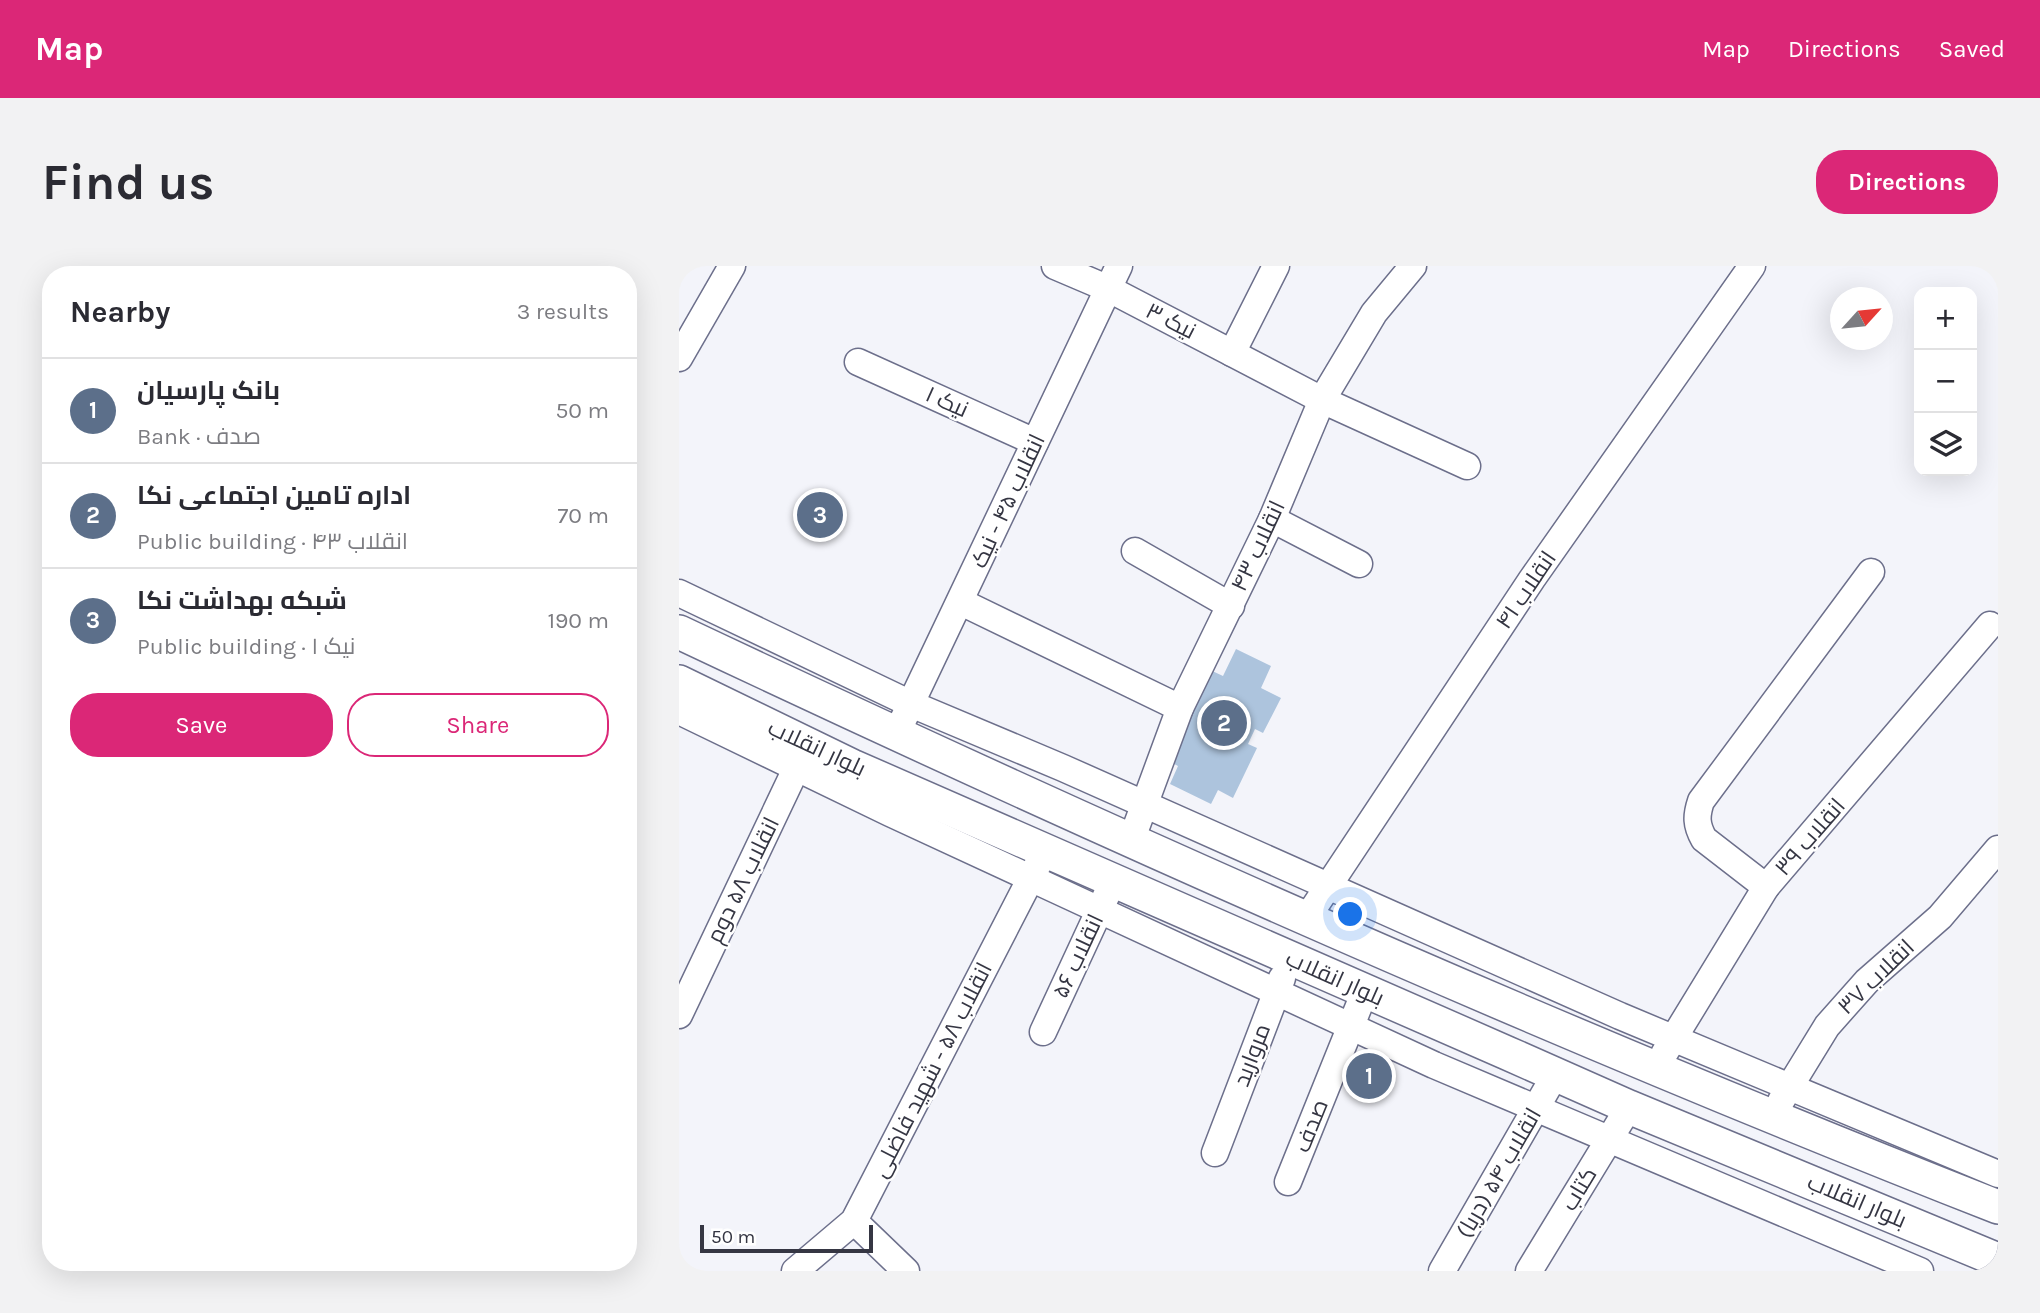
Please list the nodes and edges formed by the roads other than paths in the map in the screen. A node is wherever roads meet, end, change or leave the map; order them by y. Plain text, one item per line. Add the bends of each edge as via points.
1 (732, 266) edge
2 (1055, 266) edge
3 (1276, 266) edge
4 (1413, 266) edge
5 (1752, 266) edge
6 (1114, 278) edge
7 (1232, 353) junction
8 (679, 358) edge
9 (858, 362) dead end
10 (1322, 400) junction
11 (1035, 442) junction
12 (1467, 466) dead end
13 (1272, 519) junction
14 (1135, 551) dead end
15 (1359, 564) dead end
16 (1871, 572) dead end
17 (679, 593) edge
18 (961, 602) junction
19 (1231, 606) junction
20 (1990, 625) dead end
21 (679, 632) edge
22 (679, 682) edge
23 (911, 704) junction
24 (1180, 708) junction
25 (679, 711) edge
26 (896, 735) junction
27 (802, 756) junction
28 (1145, 805) junction
29 (1131, 841) junction
30 (1998, 849) edge
31 (1038, 864) junction
32 (1114, 880) junction
33 (1329, 886) junction
34 (1766, 887) junction
35 (1100, 910) junction
36 (1307, 918) junction
37 (1290, 958) junction
38 (1364, 991) junction
39 (1276, 992) junction
40 (679, 1015) edge
41 (1350, 1027) junction
42 (1043, 1032) dead end
43 (1674, 1039) junction
44 (1656, 1068) junction
45 (1555, 1074) junction
46 (1789, 1087) junction
47 (1629, 1107) junction
48 (1536, 1108) junction
49 (1771, 1118) junction
50 (1609, 1139) junction
51 (1215, 1153) dead end
52 (1998, 1174) edge
53 (1927, 1179) junction
54 (1288, 1182) dead end
55 (1998, 1207) edge
56 (854, 1221) junction
57 (1907, 1222) junction
58 (1940, 1236) junction
59 (1998, 1260) edge
60 (795, 1271) edge
61 (906, 1271) edge
62 (1442, 1271) edge
63 (1528, 1271) edge
64 (1922, 1271) edge

1 - 8 street
2 - 6 street, نیک ۳
3 - 7 street
4 - 10 street, انقلاب ۴۳ via 1374,313
5 - 33 street, انقلاب ۴۱ via 1532,579
6 - 7 street, نیک ۳
6 - 11 street, انقلاب ۴۵ - نیک
7 - 10 street, نیک ۳
9 - 11 street, نیک ۱
10 - 12 street, نیک ۳
10 - 13 street, انقلاب ۴۳
11 - 18 street, انقلاب ۴۵ - نیک
13 - 15 street
13 - 19 street, انقلاب ۴۳
14 - 19 street
16 - 34 street via 1701,801 1696,816 1704,839
17 - 23 street
18 - 23 street, انقلاب ۴۵ - نیک
18 - 24 street
19 - 24 street, انقلاب ۴۳
20 - 34 street, انقلاب ۳۹
21 - 26 main road, بلوار انقلاب
22 - 27 main road, بلوار انقلاب
23 - 26 street, انقلاب ۴۵ - نیک
23 - 28 street
24 - 28 street, انقلاب ۴۳
25 - 27 street
26 - 29 main road, بلوار انقلاب
27 - 31 main road, بلوار انقلاب
27 - 40 street, انقلاب ۵۸ دوم
28 - 29 street, انقلاب ۴۳
28 - 33 street
29 - 36 main road, بلوار انقلاب
30 - 46 street, انقلاب ۳۷ via 1940,917 1867,981 1827,1026
31 - 32 main road, بلوار انقلاب
31 - 35 street
31 - 56 street, انقلاب ۵۸ - شهید فاضلی
32 - 35 street, انقلاب ۵۶
32 - 37 main road, بلوار انقلاب
33 - 36 street, انقلاب ۴۱
33 - 43 street
34 - 43 street, انقلاب ۳۹
35 - 39 street
35 - 42 street, انقلاب ۵۶
36 - 44 main road, بلوار انقلاب
37 - 38 main road, بلوار انقلاب
37 - 39 street, مروارید
38 - 41 street, صدف
38 - 45 main road, بلوار انقلاب
39 - 41 street
39 - 51 street, مروارید
41 - 48 street
41 - 54 street, صدف
43 - 44 street, انقلاب ۳۹
43 - 46 street
44 - 49 main road, بلوار انقلاب
45 - 47 main road, بلوار انقلاب
45 - 48 street, انقلاب ۵۴ (دریا)
46 - 49 street, انقلاب ۳۷
46 - 52 street
47 - 50 street, کتاب
47 - 57 main road, بلوار انقلاب
48 - 50 street
48 - 62 street, انقلاب ۵۴ (دریا)
49 - 53 main road, بلوار انقلاب
50 - 63 street, کتاب
50 - 64 street
53 - 55 main road, بلوار انقلاب
53 - 57 main road via 1947,1203 1947,1213 1927,1223
56 - 60 street, انقلاب ۵۸ - شهید فاضلی
56 - 61 street
57 - 58 main road, بلوار انقلاب
58 - 59 main road, بلوار انقلاب
58 - 64 street

